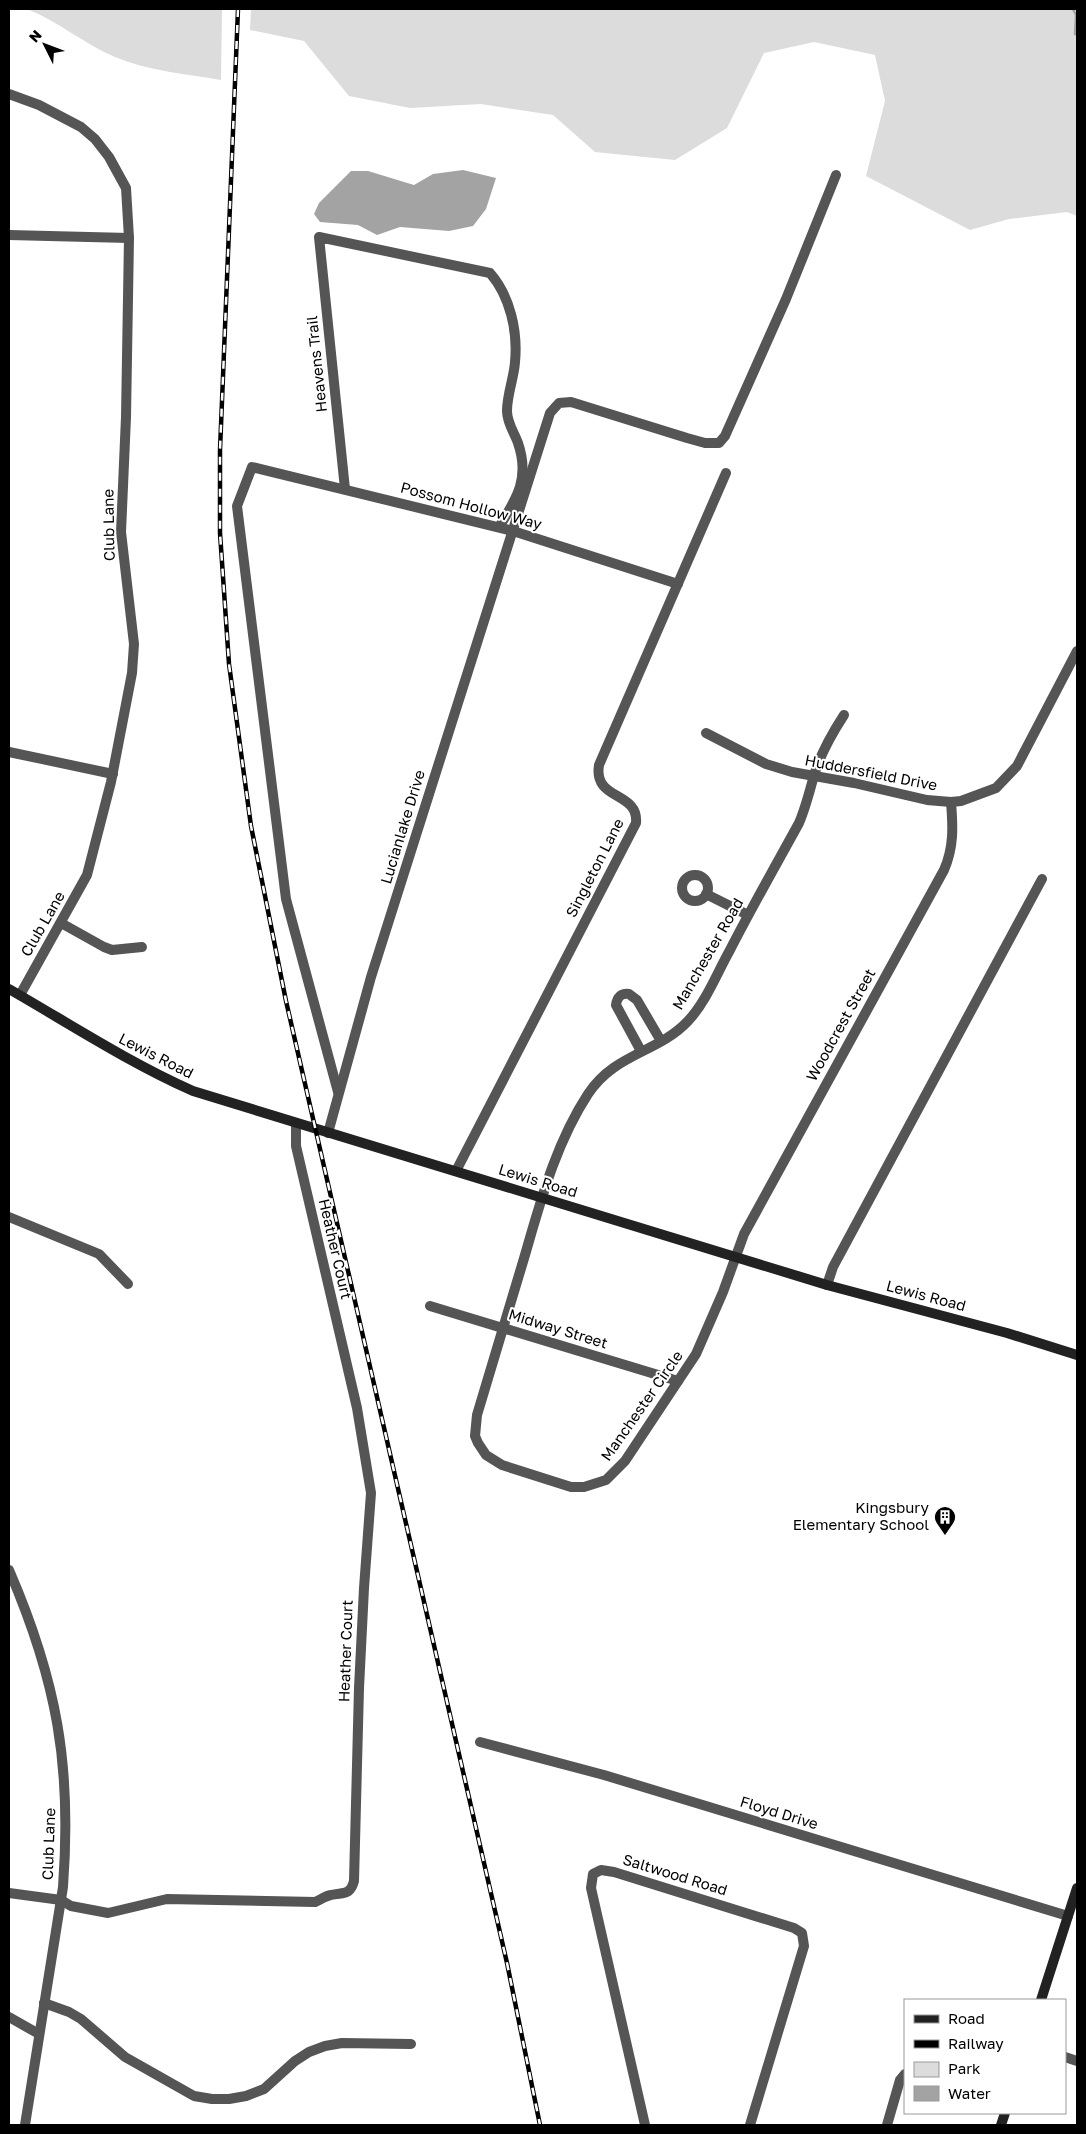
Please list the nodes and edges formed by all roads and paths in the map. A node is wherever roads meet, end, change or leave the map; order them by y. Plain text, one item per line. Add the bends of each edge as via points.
1 (9, 94) edge
2 (836, 175) dead end
3 (9, 235) edge
4 (128, 238) junction
5 (726, 473) dead end
6 (345, 489) junction
7 (499, 527) junction
8 (512, 531) junction
9 (678, 584) junction
10 (1077, 651) edge
11 (844, 715) dead end
12 (706, 733) dead end
13 (9, 752) edge
14 (113, 774) junction
15 (813, 777) junction
16 (951, 802) junction
17 (1042, 879) dead end
18 (706, 894) dead end
19 (748, 915) junction
20 (61, 923) junction
21 (142, 948) dead end
22 (9, 989) edge
23 (20, 996) junction
24 (661, 1041) junction
25 (641, 1051) junction
26 (339, 1092) junction
27 (296, 1124) junction
28 (328, 1133) junction
29 (456, 1171) junction
30 (542, 1198) junction
31 (9, 1217) edge
32 (734, 1257) junction
33 (128, 1284) dead end
34 (826, 1285) junction
35 (430, 1306) dead end
36 (503, 1329) junction
37 (1077, 1355) edge
38 (678, 1380) junction
39 (9, 1570) edge
40 (480, 1742) dead end
41 (1077, 1888) edge
42 (9, 1893) edge
43 (61, 1900) junction
44 (1068, 1916) junction
45 (1041, 1999) edge
46 (44, 2002) junction
47 (9, 2017) edge
48 (39, 2034) junction
49 (411, 2044) dead end
50 (904, 2075) edge
51 (25, 2125) edge
52 (645, 2125) edge
53 (750, 2125) edge
54 (887, 2125) edge

1 - 4 street, Club Lane via 60,114 95,140 117,168 126,188
2 - 8 street, Lucianlake Drive via 786,299 725,436 719,442 705,443 571,402 559,403 550,413
3 - 4 street
4 - 14 street, Club Lane via 121,532 134,659
5 - 9 street, Singleton Lane
6 - 7 street, Possom Hollow Way
6 - 7 street, Heavens Trail via 318,237 490,273 495,279 507,299 516,342 508,418 524,467 515,501
6 - 26 street, Possom Hollow Way via 252,467 237,506 286,899
7 - 8 street, Possom Hollow Way
8 - 9 street, Possom Hollow Way
8 - 26 street, Lucianlake Drive via 371,977
9 - 29 street, Singleton Lane via 597,773 601,784 631,806 637,817 636,823
10 - 16 street, Huddersfield Drive via 1017,766 996,788
11 - 15 street, Manchester Road via 831,735
12 - 15 street, Huddersfield Drive via 766,764
13 - 14 street
14 - 20 street, Club Lane via 86,875
15 - 16 street, Huddersfield Drive
15 - 19 street, Manchester Road via 799,824
16 - 32 street, Woodcrest Street via 953,840 944,870 752,1218
17 - 34 street
18 - 19 street
19 - 24 street, Manchester Road via 689,1020
20 - 21 street via 112,950
20 - 23 street, Club Lane
22 - 23 street, Lewis Road
23 - 27 street, Lewis Road via 160,1077 192,1091
24 - 25 street, Manchester Road
24 - 25 street via 633,996 622,994 616,1005
25 - 30 street, Manchester Road via 614,1066 590,1092 557,1155
26 - 28 street, Lucianlake Drive
27 - 28 street, Lewis Road
27 - 43 street, Heather Court via 296,1146 357,1408 371,1487 352,1888 346,1894 330,1895 315,1902 167,1899 108,1913 71,1906
28 - 29 street, Lewis Road
29 - 30 street, Lewis Road
30 - 32 street, Lewis Road
30 - 36 street, Manchester Circle
31 - 33 street via 99,1254
32 - 34 street, Lewis Road
32 - 38 street, Manchester Circle via 705,1336
34 - 37 street, Lewis Road
35 - 36 street, Midway Street
36 - 38 street, Midway Street
36 - 38 street, Manchester Circle via 477,1414 475,1436 478,1443 486,1455 502,1465 571,1487 596,1484 614,1474
39 - 43 street, Club Lane via 38,1644 51,1687 59,1731 66,1792
40 - 44 street, Floyd Drive via 604,1775
41 - 44 street
42 - 43 street
43 - 46 street, Club Lane
44 - 45 street
46 - 48 street, Club Lane
46 - 49 street via 81,2019 124,2057 194,2096 212,2099 229,2100 264,2088 295,2061 325,2046 342,2043
47 - 48 street
48 - 51 street, Club Lane
50 - 54 street
52 - 53 street, Saltwood Road via 590,1888 593,1874 601,1870 802,1933 804,1946

